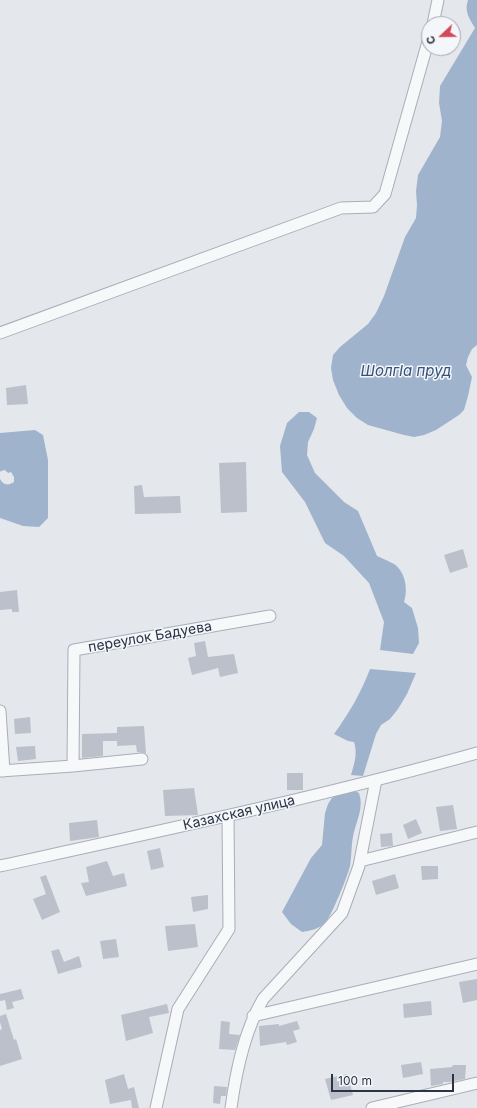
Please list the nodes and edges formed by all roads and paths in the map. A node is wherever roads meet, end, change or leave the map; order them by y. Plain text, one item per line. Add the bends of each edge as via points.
1 (438, 0) edge
2 (435, 16) edge
3 (424, 56) edge
4 (0, 333) edge
5 (270, 616) dead end
6 (0, 711) edge
7 (477, 753) edge
8 (142, 759) dead end
9 (73, 766) junction
10 (2, 771) edge
11 (376, 780) junction
12 (228, 816) junction
13 (477, 832) edge
14 (360, 861) junction
15 (0, 866) edge
16 (477, 964) edge
17 (253, 1016) junction
18 (477, 1083) edge
19 (156, 1108) edge
20 (231, 1108) edge
21 (372, 1108) edge

1 - 2 street
3 - 4 street via 385,194 373,207 340,208
5 - 9 street, переулок Бадуева via 74,650
6 - 10 street
7 - 11 street, Казахская улица
8 - 9 street
9 - 10 street
11 - 12 street, Казахская улица
11 - 14 street
12 - 15 street, Казахская улица
12 - 19 street via 229,929 178,1009
13 - 14 street
14 - 17 street via 342,913 263,999
16 - 17 street
17 - 20 street
18 - 21 street

